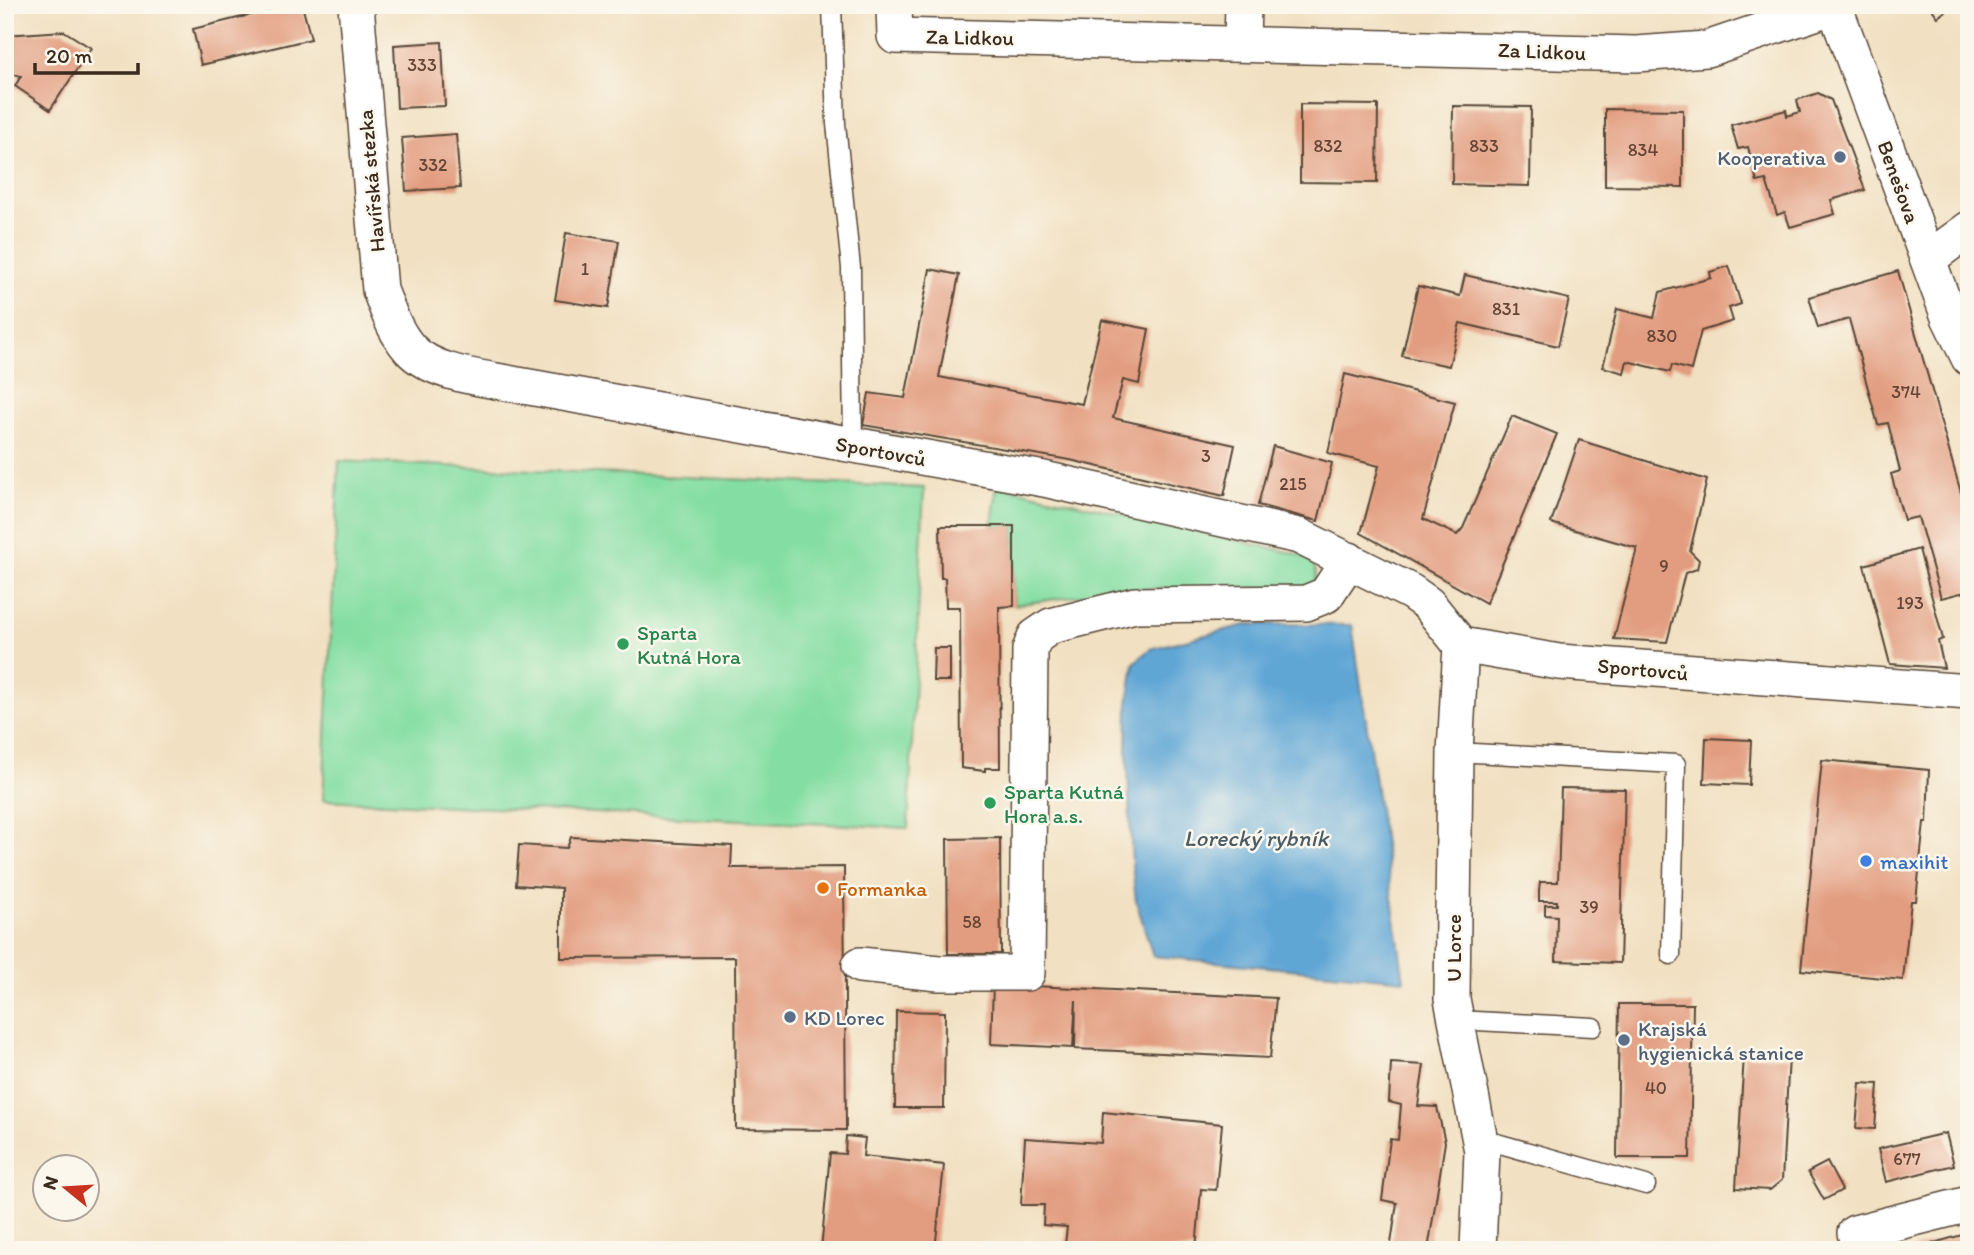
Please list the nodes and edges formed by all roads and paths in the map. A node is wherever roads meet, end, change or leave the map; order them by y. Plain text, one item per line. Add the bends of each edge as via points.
1 (356, 5) edge
2 (832, 5) edge
3 (894, 5) edge
4 (1243, 5) edge
5 (1835, 6) edge
6 (1242, 43) junction
7 (1969, 229) edge
8 (1928, 259) junction
9 (411, 350) joint
10 (1969, 358) edge
11 (853, 447) junction
12 (1349, 560) junction
13 (1461, 645) junction
14 (1969, 692) edge
15 (1455, 752) junction
16 (1671, 955) dead end
17 (860, 965) dead end
18 (1456, 1020) junction
19 (1593, 1027) dead end
20 (1479, 1138) junction
21 (1646, 1185) dead end
22 (1969, 1203) edge
23 (1855, 1233) dead end
24 (1478, 1250) edge

1 - 9 street, Havířská stezka via 380,290 394,326
2 - 11 lane via 836,124 851,268
3 - 6 street, Za Lidkou via 895,36
4 - 6 street
5 - 6 street, Za Lidkou via 1707,49 1657,53
5 - 8 street, Benešova
7 - 8 street
8 - 10 street, Benešova
9 - 11 street, Sportovců via 452,370 518,385
11 - 12 street, Sportovců via 1044,478 1192,511 1299,536
12 - 13 street, Sportovců via 1428,604
12 - 17 street via 1326,595 1306,603 1135,605 1051,626 1035,636 1030,650 1027,973 939,973
13 - 14 street, Sportovců via 1559,662
13 - 15 street, U Lorce
15 - 16 lane via 1676,764
15 - 18 street, U Lorce via 1452,999
18 - 19 lane
18 - 20 street, U Lorce
20 - 21 lane
20 - 24 street, U Lorce
22 - 23 street

